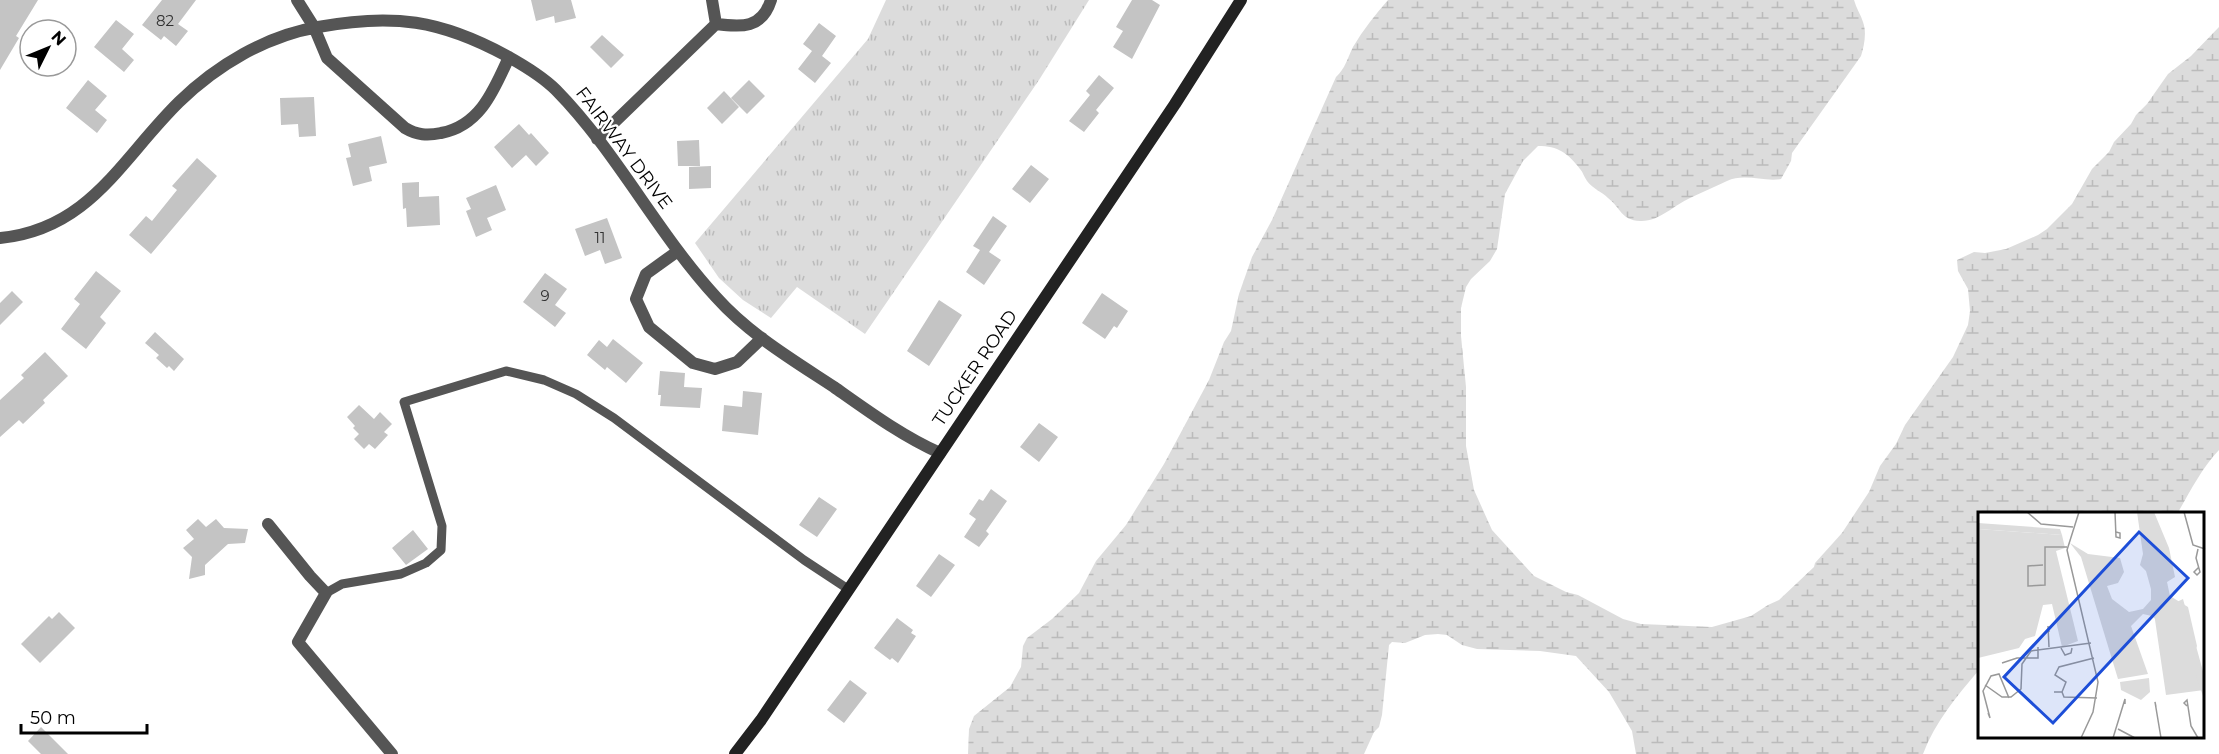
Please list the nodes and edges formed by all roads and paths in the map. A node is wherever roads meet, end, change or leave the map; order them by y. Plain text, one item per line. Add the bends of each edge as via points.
1 (297, 0) edge
2 (712, 0) edge
3 (771, 0) edge
4 (1241, 0) edge
5 (716, 24) junction
6 (314, 27) junction
7 (509, 57) junction
8 (597, 139) junction
9 (0, 238) edge
10 (678, 251) junction
11 (762, 338) junction
12 (940, 453) junction
13 (268, 524) dead end
14 (848, 589) junction
15 (326, 593) junction
16 (392, 754) edge
17 (735, 754) edge

1 - 6 street
2 - 5 street
3 - 5 street via 764,15 752,24
4 - 12 main road, TUCKER ROAD via 1175,105
5 - 8 street
6 - 7 street, FAIRWAY DRIVE via 382,20 413,22 468,36
6 - 7 street via 327,58 415,134 442,133 470,121 490,97
6 - 9 street, FAIRWAY DRIVE via 250,50 200,83 103,187 63,219 35,232
7 - 8 street, FAIRWAY DRIVE via 555,89
8 - 10 street, FAIRWAY DRIVE
10 - 11 street, FAIRWAY DRIVE via 719,300
10 - 11 street via 646,274 636,299 649,327 693,363 715,369 737,362
11 - 12 street, FAIRWAY DRIVE via 894,428
12 - 14 main road, TUCKER ROAD
13 - 15 street
14 - 15 lane via 595,406 544,381 506,371 404,402 442,526 441,550 426,563 401,574 342,584
14 - 17 main road, TUCKER ROAD
15 - 16 street via 298,642

